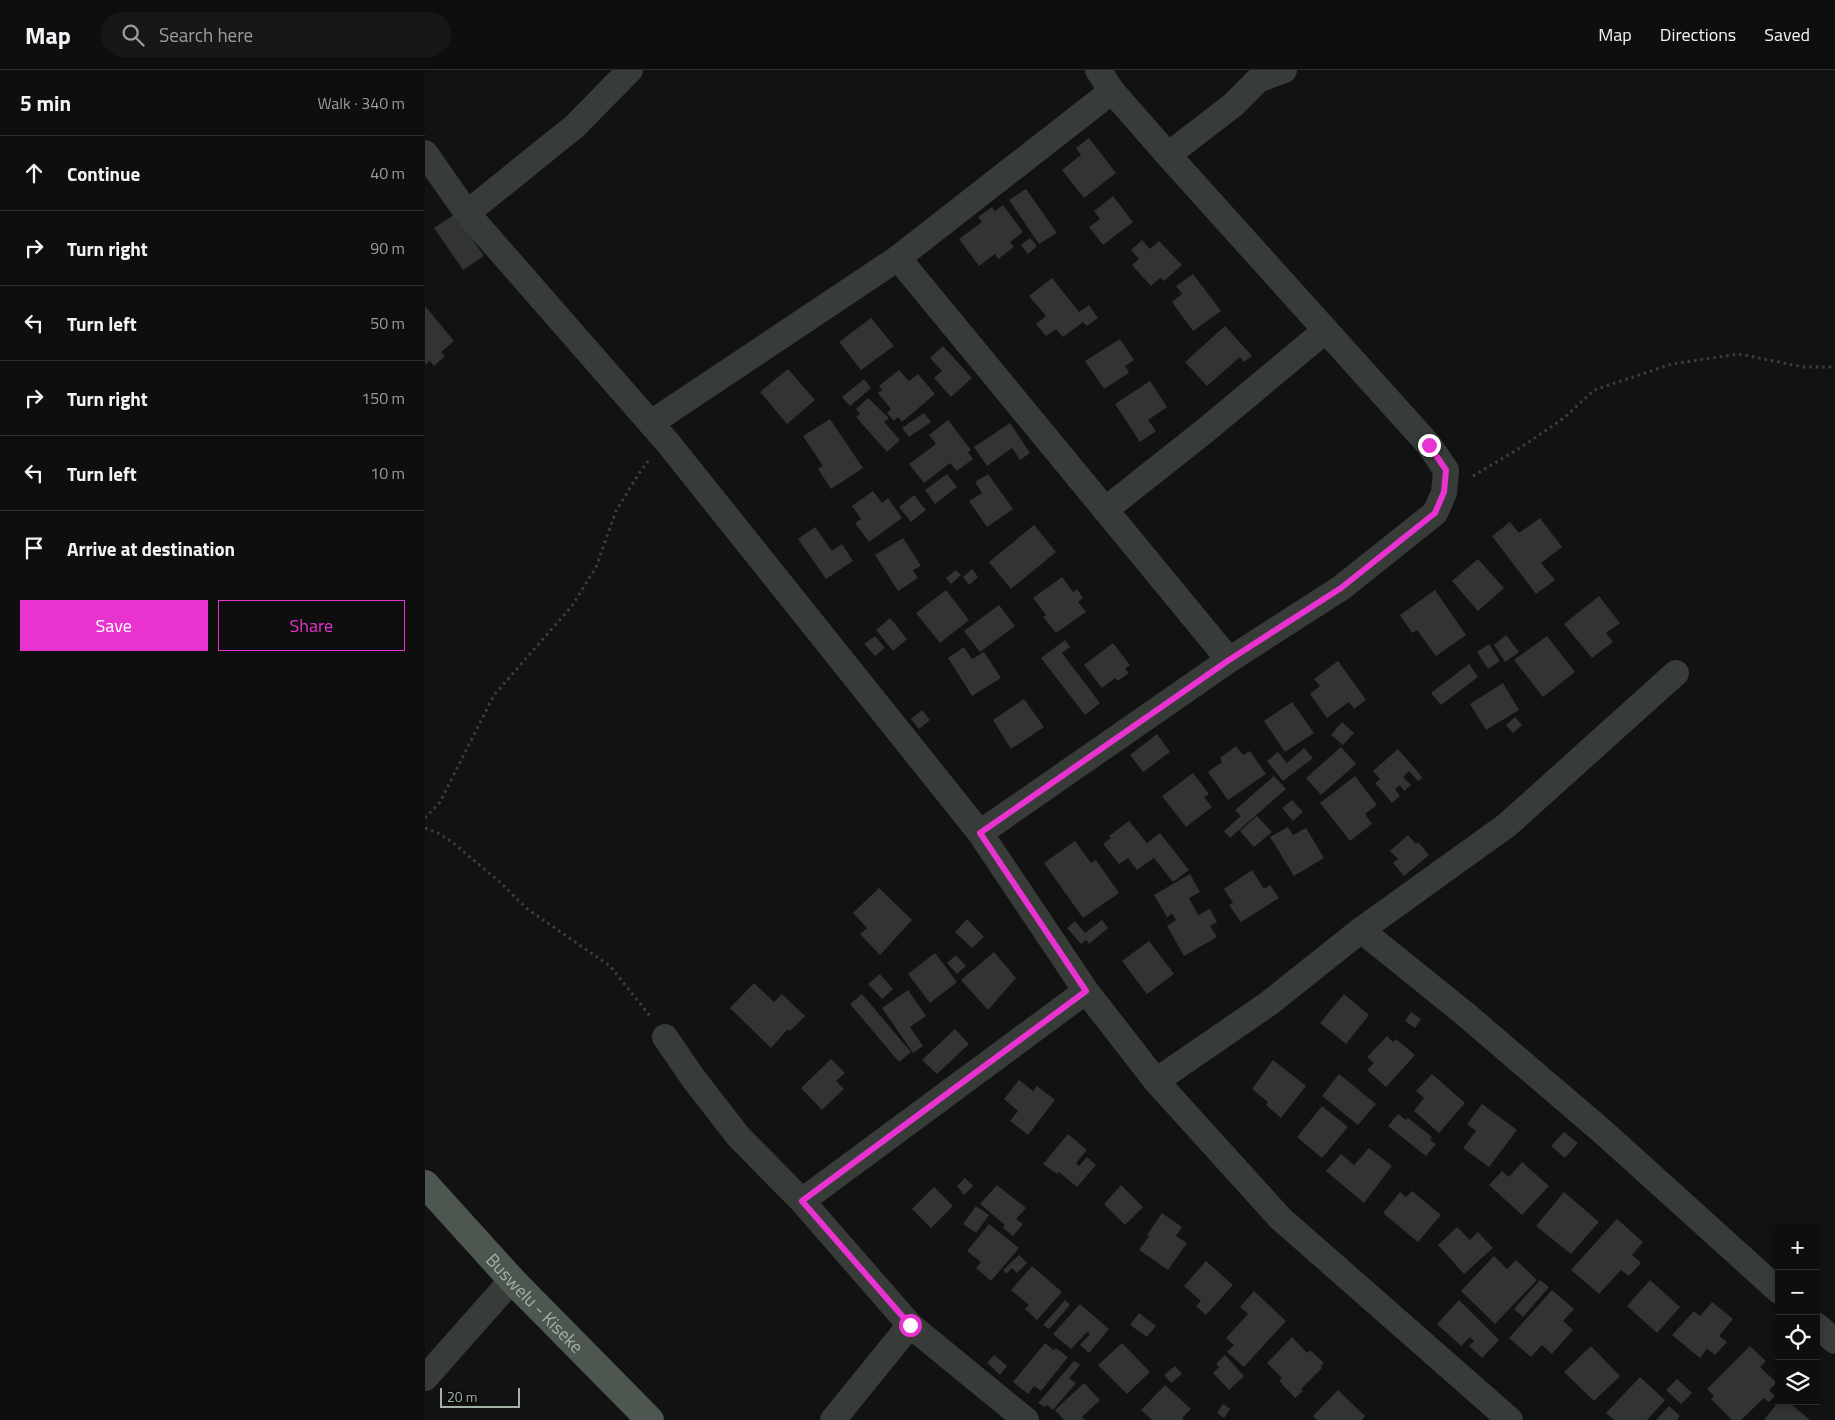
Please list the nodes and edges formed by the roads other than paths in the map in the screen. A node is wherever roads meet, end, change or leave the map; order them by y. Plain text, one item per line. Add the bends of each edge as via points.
1 (630, 70) edge
2 (1284, 70) edge
3 (1105, 80) edge
4 (425, 153) edge
5 (1168, 155) junction
6 (467, 213) junction
7 (898, 258) junction
8 (1326, 330) junction
9 (651, 423) junction
10 (1105, 510) junction
11 (1229, 660) junction
12 (1676, 673) dead end
13 (980, 833) junction
14 (1361, 930) junction
15 (1086, 991) junction
16 (665, 1036) road end
17 (1156, 1081) junction
18 (425, 1184) edge
19 (802, 1201) junction
20 (512, 1280) junction
21 (1775, 1287) edge
22 (910, 1325) junction
23 (1820, 1328) edge
24 (1835, 1342) edge
25 (425, 1378) edge
26 (649, 1420) edge
27 (833, 1420) edge
28 (1026, 1420) edge
29 (1511, 1420) edge

1 - 6 street via 575,126
2 - 5 street via 1258,80 1233,105
3 - 5 street
3 - 7 street
4 - 6 street
5 - 8 street
6 - 9 street
7 - 9 street
7 - 10 street
8 - 10 street
8 - 11 street via 1429,445 1446,470 1444,492 1435,513 1341,588
9 - 13 street
10 - 11 street
11 - 13 street
12 - 14 street via 1507,825
13 - 15 street
14 - 17 street via 1268,1004
14 - 21 street via 1596,1125
15 - 17 street
15 - 19 street
16 - 19 street via 738,1136
17 - 29 street via 1280,1218
18 - 20 main road, Buswelu - Kiseke
19 - 22 street
20 - 25 street
20 - 26 main road, Buswelu - Kiseke
22 - 27 street
22 - 28 street
23 - 24 street

